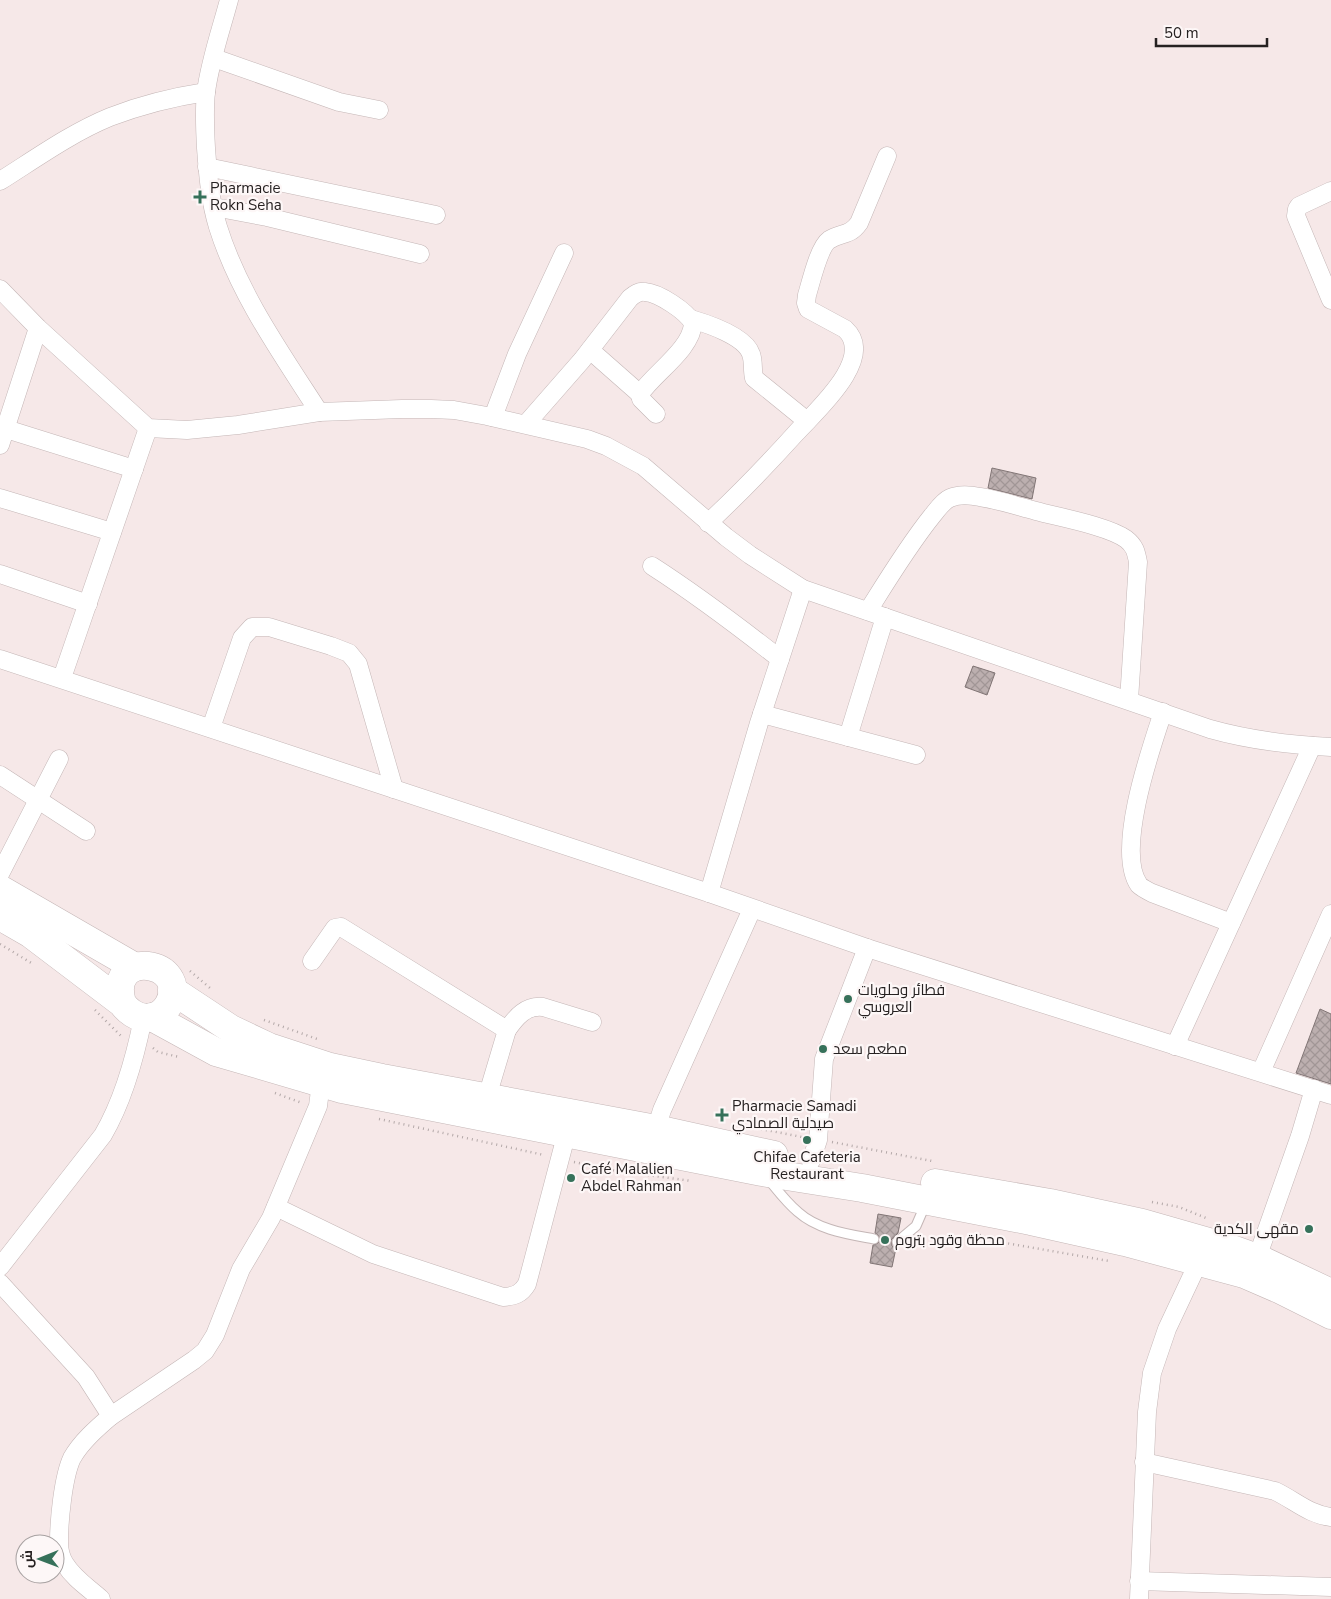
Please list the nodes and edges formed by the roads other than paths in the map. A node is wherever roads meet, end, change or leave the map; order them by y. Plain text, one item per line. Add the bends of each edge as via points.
1 (229, 0) edge
2 (214, 58) junction
3 (206, 92) junction
4 (379, 110) dead end
5 (887, 156) dead end
6 (207, 167) junction
7 (0, 181) edge
8 (1331, 191) edge
9 (214, 207) junction
10 (436, 215) dead end
11 (564, 252) dead end
12 (420, 254) dead end
13 (0, 289) edge
14 (1331, 300) edge
15 (691, 320) junction
16 (38, 328) junction
17 (590, 350) junction
18 (640, 394) junction
19 (319, 412) junction
20 (656, 414) dead end
21 (493, 417) junction
22 (808, 421) junction
23 (526, 424) junction
24 (148, 428) junction
25 (2, 434) edge
26 (134, 469) junction
27 (0, 498) edge
28 (708, 523) junction
29 (112, 532) junction
30 (652, 566) dead end
31 (0, 574) edge
32 (803, 589) junction
33 (88, 604) junction
34 (868, 611) junction
35 (885, 617) junction
36 (0, 659) edge
37 (780, 659) junction
38 (62, 678) junction
39 (1129, 700) junction
40 (1163, 712) junction
41 (762, 714) junction
42 (211, 728) junction
43 (848, 737) junction
44 (1312, 746) junction
45 (1331, 747) edge
46 (916, 755) dead end
47 (58, 759) dead end
48 (0, 774) edge
49 (394, 789) junction
50 (38, 799) junction
51 (86, 831) dead end
52 (0, 874) edge
53 (0, 889) edge
54 (709, 893) junction
55 (752, 909) junction
56 (1331, 914) edge
57 (0, 916) edge
58 (1231, 923) junction
59 (867, 948) junction
60 (312, 961) dead end
61 (135, 967) junction
62 (172, 990) junction
63 (139, 1013) junction
64 (592, 1022) dead end
65 (507, 1030) junction
66 (1175, 1046) junction
67 (1261, 1072) junction
68 (321, 1083) junction
69 (1323, 1092) edge
70 (486, 1097) junction
71 (656, 1129) junction
72 (567, 1132) junction
73 (811, 1162) junction
74 (762, 1172) junction
75 (927, 1200) junction
76 (276, 1207) junction
77 (874, 1239) dead end
78 (897, 1242) dead end
79 (1258, 1258) junction
80 (1199, 1261) junction
81 (0, 1267) edge
82 (0, 1283) edge
83 (1331, 1293) edge
84 (1331, 1315) edge
85 (111, 1416) junction
86 (1144, 1462) junction
87 (1331, 1518) edge
88 (1139, 1581) junction
89 (1331, 1587) edge
90 (102, 1599) edge
91 (1139, 1599) edge

1 - 2 street
2 - 3 street
2 - 4 street via 339,102
3 - 6 street
3 - 7 street via 158,102 109,118 60,143
5 - 22 street via 855,229 832,238 824,245 807,295 808,309 845,329 853,339 854,347 850,366 838,388
6 - 9 street
6 - 10 street
8 - 14 street via 1299,206 1296,216
9 - 12 street
9 - 19 street via 231,262 261,321
11 - 21 street via 517,354
13 - 16 street
15 - 17 street via 656,294 637,293
15 - 18 street via 692,328 686,341
15 - 22 street via 718,328 748,347 754,378
16 - 24 street
16 - 25 street
17 - 18 street
17 - 23 street
18 - 20 street
19 - 21 street via 431,409
19 - 24 street via 187,430
21 - 23 street
22 - 28 street via 754,480
23 - 28 street via 587,439 632,459
24 - 26 street
25 - 26 street
26 - 29 street
27 - 29 street
28 - 32 street
29 - 33 street
30 - 37 street via 733,621
31 - 33 street
32 - 34 street
32 - 37 street
33 - 38 street
34 - 35 street
34 - 39 street via 921,530 950,498 961,495 980,497 1111,532 1132,545 1138,562
35 - 39 street
35 - 43 street
36 - 38 street
37 - 41 street
38 - 42 street
39 - 40 street
40 - 44 street via 1229,734
40 - 58 street via 1146,763 1131,833 1136,878 1140,886 1152,893
41 - 43 street
41 - 54 street
42 - 49 street
42 - 49 street via 242,638 252,627 269,627 331,646 349,653 358,664
43 - 46 street
44 - 45 street
44 - 58 street
47 - 50 street
48 - 50 street
49 - 54 street
50 - 51 street
50 - 52 street
53 - 61 highway
54 - 55 street
55 - 59 street
55 - 71 street
56 - 67 street
57 - 63 highway via 31,934
58 - 66 street
59 - 66 street
59 - 73 street via 824,1059 818,1140
60 - 65 street via 335,928 341,927
61 - 62 highway via 152,965 160,969 166,974
61 - 63 highway via 123,978 120,986
62 - 63 highway via 167,1008 160,1014
62 - 70 highway via 231,1029 296,1057
63 - 68 highway via 216,1052
63 - 81 street via 139,1040 114,1116
64 - 65 street via 534,1006 527,1008
65 - 70 street
66 - 67 street
67 - 69 street
68 - 72 highway via 361,1094
68 - 76 street via 318,1106
69 - 79 street via 1300,1136
70 - 71 highway
71 - 73 highway
72 - 74 highway
72 - 76 street via 527,1284 514,1296 503,1297 373,1254
73 - 79 highway via 1050,1203 1142,1223
74 - 75 highway
74 - 77 lane via 809,1220 834,1230
75 - 78 lane via 916,1226
75 - 80 highway via 1068,1229
76 - 85 street via 241,1269 206,1351
79 - 83 highway
80 - 84 highway via 1244,1274
80 - 86 street via 1167,1329 1152,1372
82 - 85 street via 86,1377
85 - 90 street via 72,1458 63,1495 59,1542 60,1553 72,1574
86 - 87 street via 1275,1491 1316,1515
86 - 88 street
88 - 89 street
88 - 91 street

